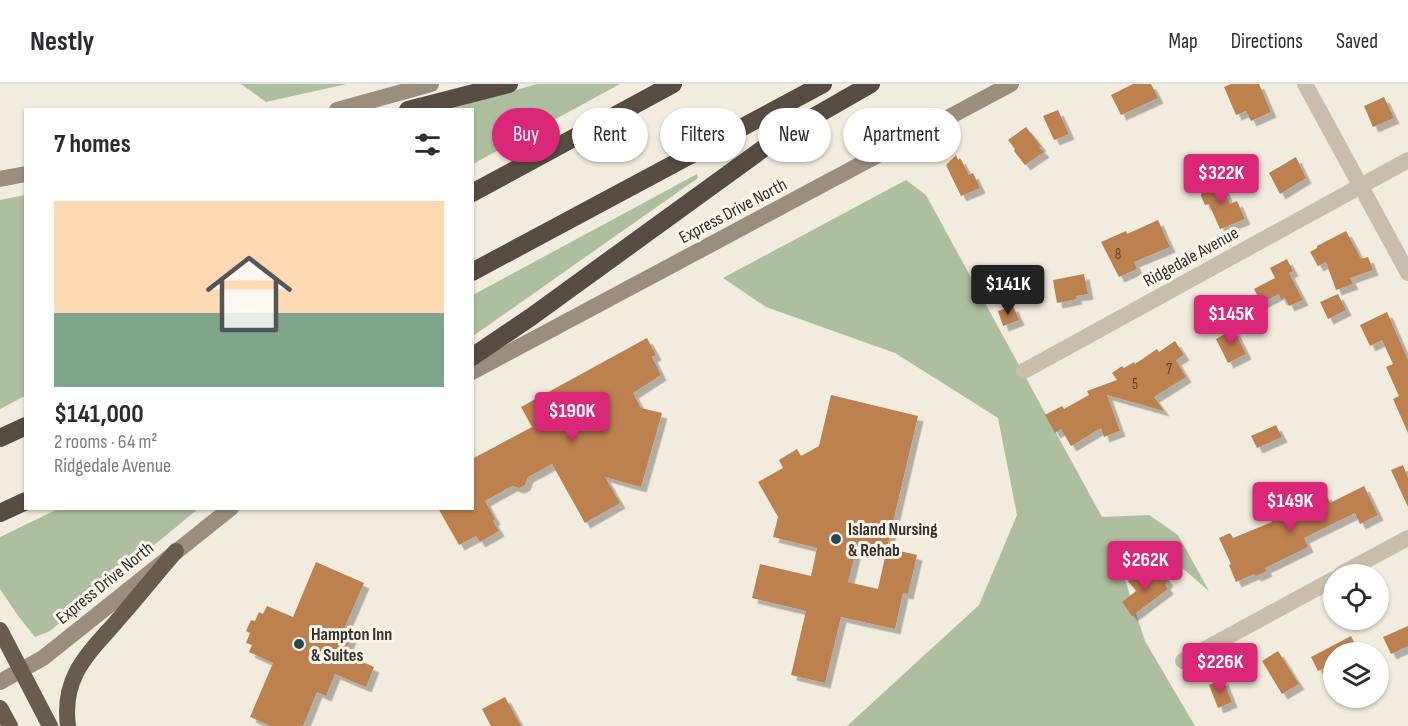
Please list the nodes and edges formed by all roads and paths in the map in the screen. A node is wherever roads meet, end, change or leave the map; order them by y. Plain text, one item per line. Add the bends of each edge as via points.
1 (431, 84) edge
2 (509, 84) edge
3 (673, 84) edge
4 (823, 84) edge
5 (871, 84) edge
6 (1011, 84) edge
7 (1305, 84) edge
8 (344, 108) edge
9 (416, 108) edge
10 (1408, 160) edge
11 (24, 174) edge
12 (0, 179) edge
13 (1361, 186) junction
14 (474, 192) edge
15 (474, 271) edge
16 (1408, 273) edge
17 (474, 356) edge
18 (474, 371) edge
19 (1024, 371) dead end
20 (24, 427) edge
21 (0, 438) edge
22 (24, 502) edge
23 (228, 510) edge
24 (0, 513) edge
25 (1408, 538) edge
26 (176, 551) junction
27 (1360, 564) edge
28 (1323, 585) edge
29 (0, 630) edge
30 (1183, 661) dead end
31 (21, 671) junction
32 (0, 682) edge
33 (0, 708) edge
34 (10, 726) edge
35 (50, 726) edge
36 (68, 726) edge

1 - 8 main road
2 - 9 highway
3 - 14 highway
4 - 15 highway
5 - 17 highway via 773,141
6 - 18 main road, Express Drive North
7 - 13 street
10 - 13 street, Ridgedale Avenue
11 - 12 main road
13 - 16 street
13 - 19 street, Ridgedale Avenue
20 - 21 highway
22 - 24 highway
23 - 26 main road, Express Drive North
25 - 27 street
26 - 31 main road, Express Drive North via 50,653
26 - 36 highway via 80,664 67,700
28 - 30 street
29 - 31 highway
31 - 32 main road, Express Drive North
31 - 35 highway
33 - 34 highway

